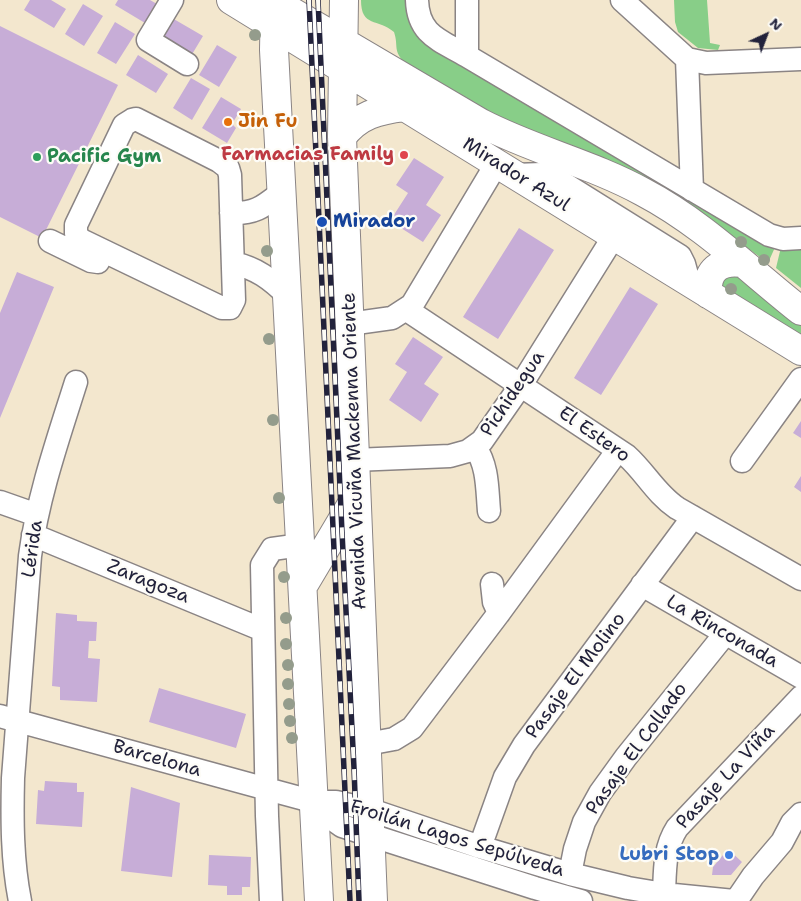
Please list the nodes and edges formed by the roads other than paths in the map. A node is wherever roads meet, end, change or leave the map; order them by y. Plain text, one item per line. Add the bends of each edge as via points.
1 (172, 0) edge
2 (231, 0) edge
3 (344, 0) edge
4 (417, 0) edge
5 (467, 0) edge
6 (622, 0) edge
7 (275, 7) edge
8 (343, 42) junction
9 (467, 56) junction
10 (687, 59) junction
11 (801, 59) edge
12 (187, 64) dead end
13 (343, 69) junction
14 (142, 105) dead end
15 (404, 107) junction
16 (342, 136) junction
17 (196, 148) junction
18 (506, 169) junction
19 (692, 190) junction
20 (282, 192) junction
21 (231, 213) junction
22 (694, 224) junction
23 (614, 236) junction
24 (801, 238) edge
25 (50, 241) dead end
26 (115, 256) junction
27 (680, 256) junction
28 (233, 263) junction
29 (742, 263) junction
30 (698, 288) junction
31 (288, 296) junction
32 (407, 310) junction
33 (801, 311) edge
34 (349, 324) junction
35 (801, 351) edge
36 (801, 379) edge
37 (76, 382) dead end
38 (521, 385) junction
39 (475, 447) junction
40 (618, 450) junction
41 (354, 460) junction
42 (742, 461) dead end
43 (356, 497) junction
44 (0, 502) edge
45 (489, 511) dead end
46 (693, 517) junction
47 (35, 525) junction
48 (301, 545) junction
49 (801, 579) edge
50 (492, 584) dead end
51 (303, 586) junction
52 (642, 586) junction
53 (499, 613) junction
54 (263, 630) junction
55 (725, 634) junction
56 (801, 677) edge
57 (801, 697) edge
58 (8, 718) edge
59 (367, 744) junction
60 (267, 789) junction
61 (315, 802) junction
62 (368, 809) junction
63 (801, 814) edge
64 (369, 836) junction
65 (792, 838) edge
66 (480, 847) junction
67 (570, 874) junction
68 (664, 894) junction
69 (20, 901) edge
70 (271, 901) edge
71 (319, 901) edge
72 (373, 901) edge
73 (581, 901) edge
74 (735, 901) edge

1 - 12 street via 148,40
2 - 7 main road, Mirador Azul
3 - 8 main road, Avenida Vicuña Mackenna Oriente
4 - 9 street via 419,18 425,28
5 - 9 street
6 - 10 street
7 - 8 main road, Mirador Azul
7 - 13 main road, Mirador Azul
7 - 20 main road via 274,50
8 - 13 main road, Avenida Vicuña Mackenna Oriente
8 - 22 main road, Mirador Azul via 504,135 636,188
9 - 19 street
10 - 11 street via 706,63
10 - 19 street
13 - 15 main road, Mirador Azul
13 - 16 main road, Avenida Vicuña Mackenna Oriente
14 - 17 street via 183,127
15 - 16 main road via 362,117
15 - 18 main road, Mirador Azul
16 - 34 main road, Avenida Vicuña Mackenna Oriente
17 - 21 street via 228,168
17 - 26 street via 141,120 132,120 124,125 75,229 82,240
18 - 23 main road, Mirador Azul
18 - 27 street via 554,178
18 - 32 street
19 - 24 street via 769,235 783,239
20 - 21 street via 256,211
20 - 31 main road
21 - 28 street
22 - 27 street via 689,242
22 - 29 main road, Mirador Azul
23 - 30 main road, Mirador Azul
23 - 38 street, Pichidegua
25 - 26 street via 96,262 106,262
26 - 28 street via 226,309 233,305 234,300
27 - 30 street
28 - 31 street via 260,272
29 - 30 main road via 730,261 719,266
29 - 33 main road, Mirador Azul
30 - 35 main road, Mirador Azul
31 - 48 main road
32 - 34 street via 392,318
32 - 38 street, El Estero
34 - 41 main road, Avenida Vicuña Mackenna Oriente
36 - 42 street
37 - 47 street, Lérida
38 - 39 street, Pichidegua via 488,434
38 - 40 street, El Estero
39 - 41 street, Pichidegua via 450,456
39 - 45 street via 485,470
40 - 46 street, El Estero via 634,463 662,496
40 - 53 street
41 - 43 main road, Avenida Vicuña Mackenna Oriente
43 - 51 main road
43 - 59 main road, Avenida Vicuña Mackenna Oriente
44 - 47 street, Zaragoza
46 - 49 street, El Estero
46 - 52 street, Pasaje El Molino
47 - 54 street, Zaragoza
47 - 58 street, Lérida
48 - 51 main road
48 - 54 street via 272,549 262,565
50 - 53 street
51 - 61 main road
52 - 55 street, La Rinconada
52 - 66 street, Pasaje El Molino via 524,745 505,777
53 - 59 street via 412,728 394,739
54 - 60 street
55 - 56 street, La Rinconada
55 - 67 street, Pasaje El Collado via 600,793 584,822
57 - 68 street, Pasaje La Viña via 677,828 665,858
58 - 60 street, Barcelona
58 - 69 street, Lérida via 15,874
59 - 62 main road, Avenida Vicuña Mackenna Oriente
60 - 61 street, Barcelona
60 - 70 street
61 - 62 street, Froilán Lagos Sepúlveda via 336,802
61 - 64 street, Froilán Lagos Sepúlveda via 342,826
61 - 71 main road
62 - 64 main road, Avenida Vicuña Mackenna Oriente
62 - 66 street, Froilán Lagos Sepúlveda
63 - 65 street via 792,823
64 - 72 main road, Avenida Vicuña Mackenna Oriente
64 - 73 street, Froilán Lagos Sepúlveda
65 - 74 street via 753,876
66 - 67 street, Froilán Lagos Sepúlveda
67 - 68 street, Froilán Lagos Sepúlveda
68 - 74 street, Froilán Lagos Sepúlveda

